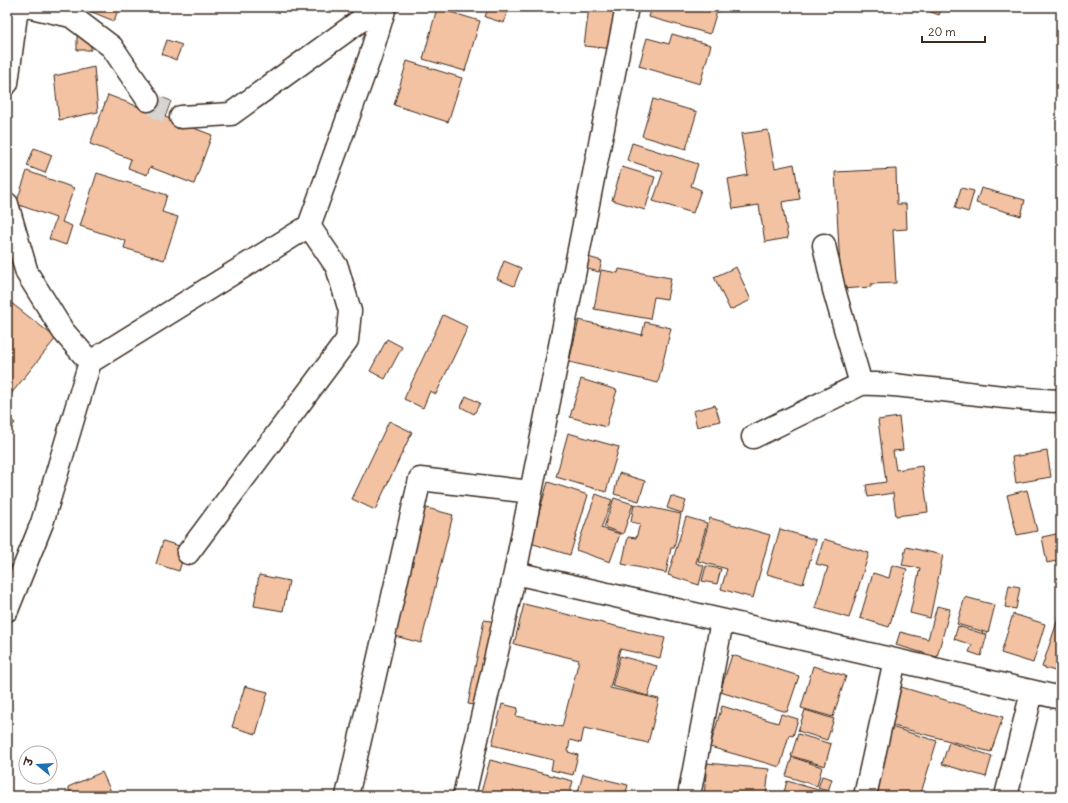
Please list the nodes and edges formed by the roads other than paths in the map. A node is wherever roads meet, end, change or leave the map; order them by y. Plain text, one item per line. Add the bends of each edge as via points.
1 (17, 7) edge
2 (31, 7) edge
3 (378, 7) edge
4 (385, 7) edge
5 (627, 7) edge
6 (7, 83) edge
7 (148, 100) tunnel mouth
8 (181, 117) tunnel mouth
9 (7, 204) edge
10 (309, 226) junction
11 (824, 245) dead end
12 (90, 362) junction
13 (861, 384) junction
14 (1061, 401) edge
15 (754, 437) dead end
16 (531, 492) junction
17 (188, 553) dead end
18 (515, 573) junction
19 (7, 610) edge
20 (722, 620) junction
21 (895, 660) junction
22 (1032, 692) junction
23 (1061, 698) edge
24 (347, 796) edge
25 (464, 796) edge
26 (689, 796) edge
27 (865, 796) edge
28 (1006, 796) edge

1 - 6 street
2 - 7 street via 72,16 112,47
3 - 8 street via 231,114
4 - 10 street via 370,57
5 - 16 street
9 - 12 street via 27,273 63,331
10 - 12 street
10 - 17 street via 337,267 350,311 347,340
11 - 13 street
12 - 19 street via 42,523
13 - 14 street via 878,383 978,393 1030,401
13 - 15 street
16 - 18 street
16 - 24 street via 420,479
18 - 20 street
18 - 25 street
20 - 21 street
20 - 26 street
21 - 22 street
21 - 27 street
22 - 23 street
22 - 28 street

